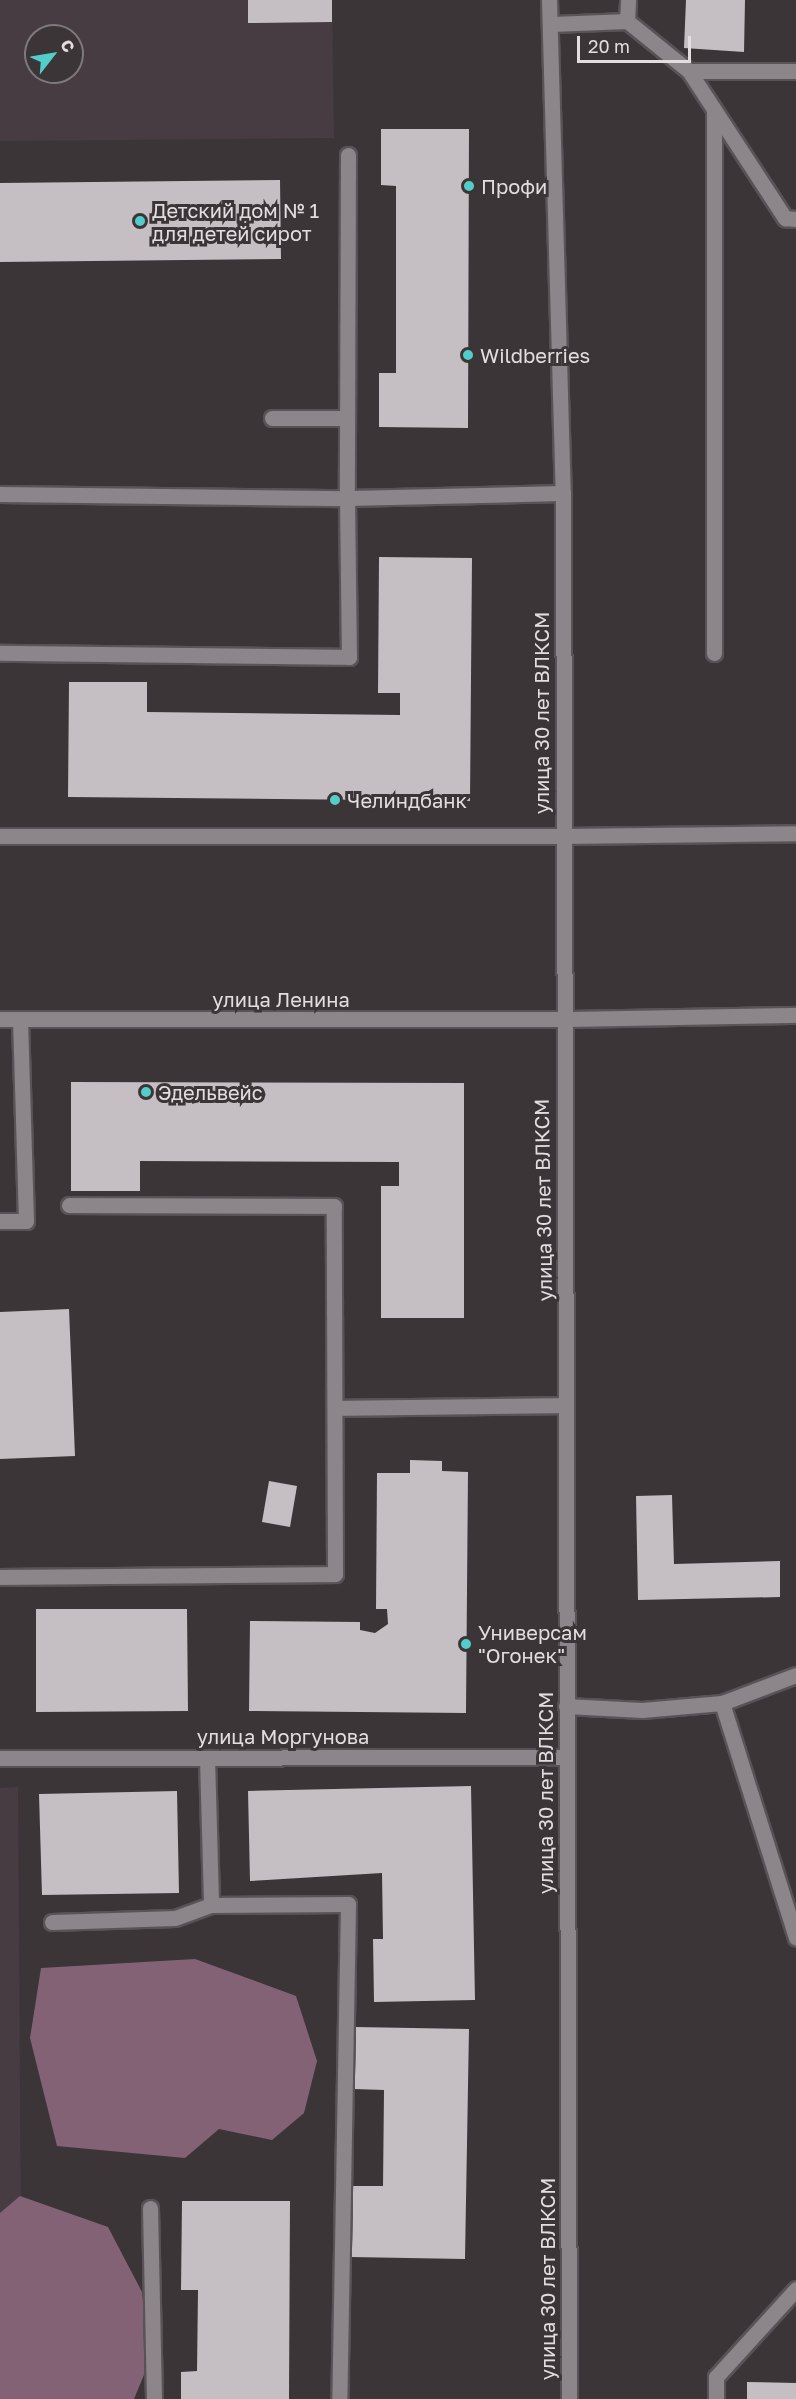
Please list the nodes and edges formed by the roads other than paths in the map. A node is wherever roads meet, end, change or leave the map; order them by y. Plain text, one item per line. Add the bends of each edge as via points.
1 (549, 0) edge
2 (628, 0) edge
3 (627, 21) junction
4 (552, 24) junction
5 (689, 71) junction
6 (796, 71) edge
7 (714, 112) junction
8 (348, 155) dead end
9 (796, 219) edge
10 (272, 418) dead end
11 (347, 418) junction
12 (563, 493) junction
13 (0, 494) edge
14 (347, 498) junction
15 (714, 652) dead end
16 (0, 653) edge
17 (796, 833) edge
18 (0, 836) edge
19 (561, 836) junction
20 (796, 1015) edge
21 (0, 1019) edge
22 (20, 1019) junction
23 (562, 1019) junction
24 (69, 1204) dead end
25 (0, 1221) edge
26 (566, 1405) junction
27 (334, 1408) junction
28 (0, 1577) edge
29 (796, 1675) edge
30 (722, 1703) junction
31 (566, 1706) junction
32 (566, 1756) junction
33 (0, 1758) edge
34 (207, 1758) junction
35 (211, 1905) junction
36 (52, 1922) dead end
37 (796, 1938) edge
38 (150, 2208) dead end
39 (796, 2289) edge
40 (154, 2399) edge
41 (339, 2399) edge
42 (569, 2399) edge
43 (716, 2399) edge

1 - 4 main road, улица 30 лет ВЛКСМ
2 - 3 main road
3 - 4 main road
3 - 5 main road
4 - 12 main road, улица 30 лет ВЛКСМ
5 - 6 main road
5 - 7 main road
7 - 9 main road via 785,218
7 - 15 main road
8 - 11 main road
10 - 11 main road
11 - 14 main road
12 - 14 main road
12 - 19 main road, улица 30 лет ВЛКСМ
13 - 14 main road
14 - 16 main road via 349,657
17 - 19 main road
18 - 19 main road
19 - 23 main road, улица 30 лет ВЛКСМ
20 - 23 main road, улица Ленина
21 - 22 main road, улица Ленина
22 - 23 main road, улица Ленина
22 - 25 main road via 26,1221
23 - 26 main road, улица 30 лет ВЛКСМ
24 - 27 main road via 334,1206
26 - 27 main road
26 - 31 main road, улица 30 лет ВЛКСМ
27 - 28 main road via 335,1574
29 - 30 main road
30 - 31 main road via 642,1710
30 - 37 main road
31 - 32 main road, улица 30 лет ВЛКСМ
32 - 34 main road, улица Моргунова
32 - 42 main road, улица 30 лет ВЛКСМ
33 - 34 main road, улица Моргунова
34 - 35 main road
35 - 36 main road via 175,1918
35 - 41 main road via 348,1904
38 - 40 main road
39 - 43 main road via 716,2377

